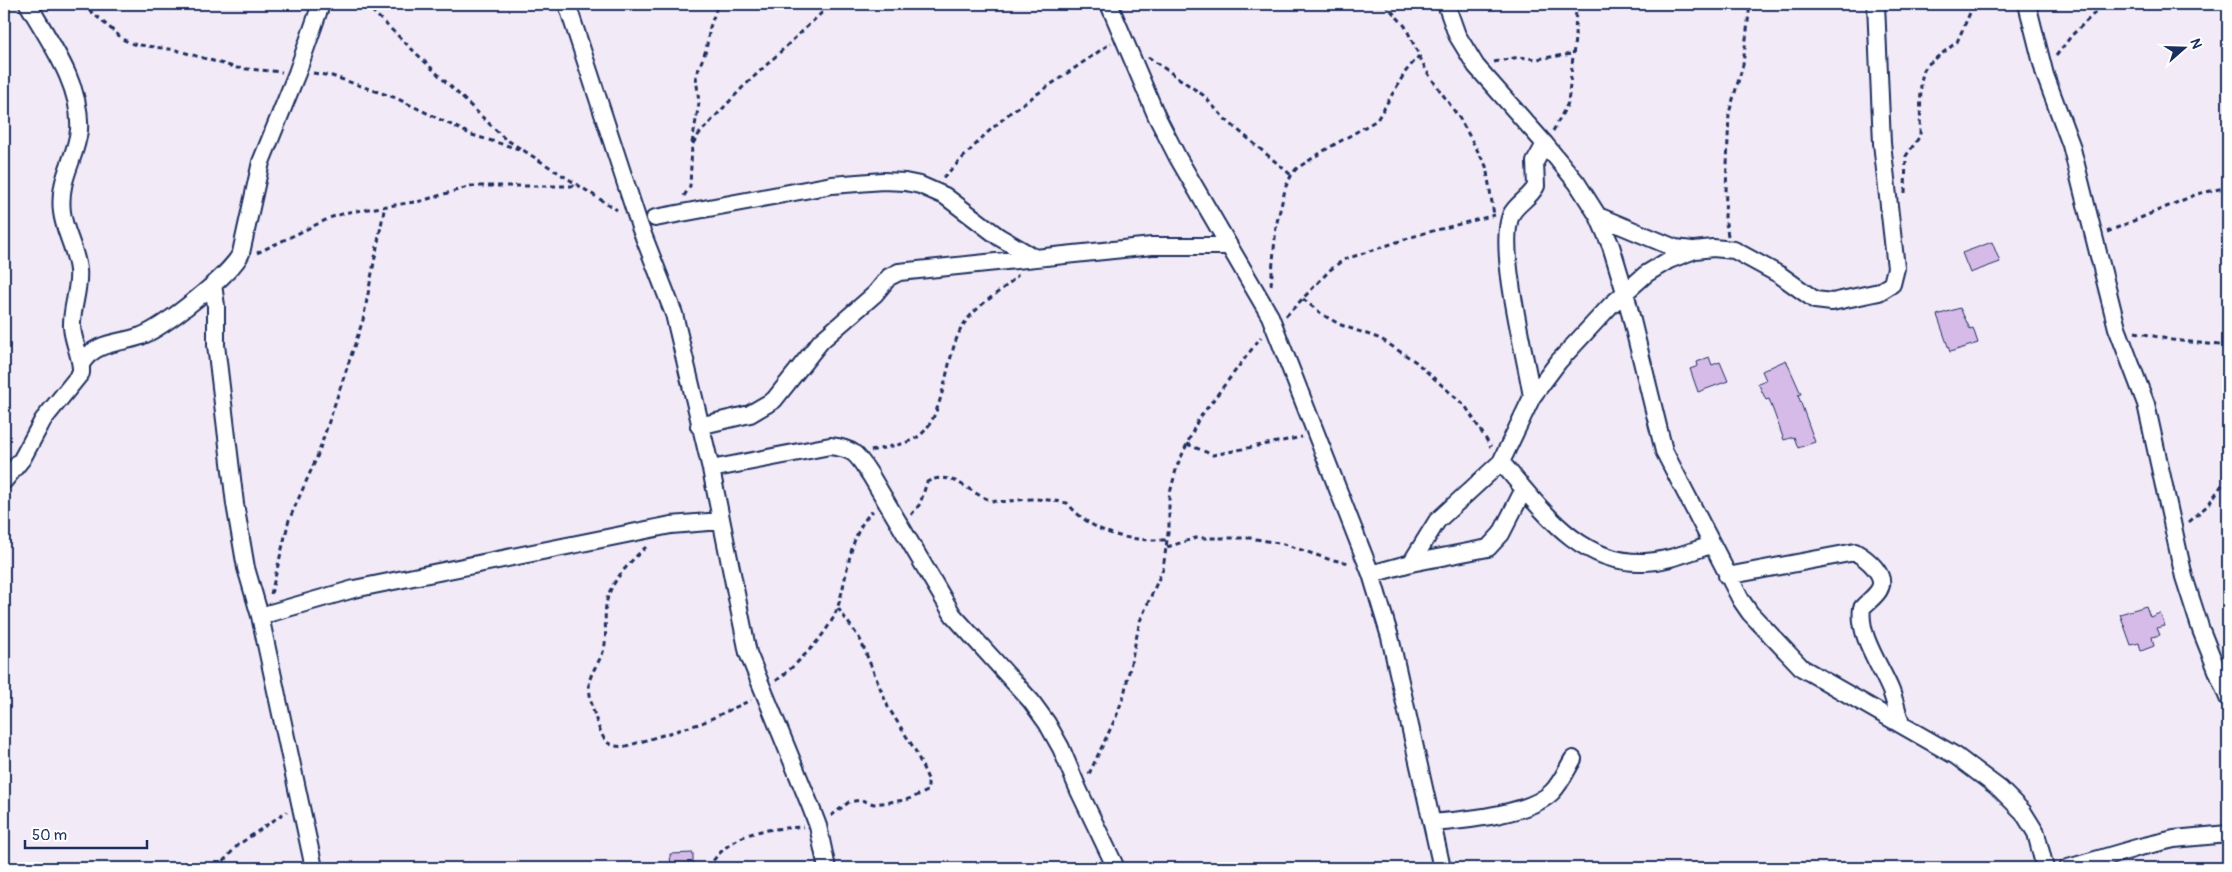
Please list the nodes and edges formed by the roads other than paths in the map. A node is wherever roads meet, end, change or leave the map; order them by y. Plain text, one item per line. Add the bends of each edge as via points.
1 (28, 4) edge
2 (321, 4) edge
3 (567, 4) edge
4 (1109, 4) edge
5 (1446, 4) edge
6 (1876, 4) edge
7 (2027, 4) edge
8 (1545, 144) junction
9 (1598, 216) junction
10 (655, 218) dead end
11 (1228, 246) junction
12 (1695, 250) junction
13 (1035, 258) junction
14 (212, 284) junction
15 (1625, 292) junction
16 (81, 364) junction
17 (1532, 396) junction
18 (699, 426) junction
19 (1501, 462) junction
20 (711, 469) junction
21 (4, 481) edge
22 (1524, 489) junction
23 (721, 521) junction
24 (1711, 545) junction
25 (1411, 563) junction
26 (1369, 570) junction
27 (1726, 576) junction
28 (264, 615) junction
29 (2228, 698) edge
30 (1901, 724) junction
31 (1573, 758) dead end
32 (1432, 823) junction
33 (2228, 834) edge
34 (314, 868) edge
35 (827, 868) edge
36 (1116, 868) edge
37 (1442, 868) edge
38 (2045, 868) edge
39 (2068, 868) edge

1 - 16 street via 68,73 75,99 78,130 64,176 62,213 76,254 78,272 72,327
2 - 14 street via 260,162 241,253
3 - 18 street via 640,226 672,306
4 - 11 street via 1157,117
5 - 8 street via 1457,35 1476,66
6 - 12 street via 1882,143 1896,268 1892,284 1879,292 1848,301 1815,300 1780,275 1734,250
7 - 29 street via 2045,75 2071,145 2117,328 2146,404 2184,577
8 - 9 street
8 - 17 street via 1536,162 1534,191 1512,214 1508,231 1508,257
9 - 12 street via 1675,248
9 - 15 street
10 - 13 street via 838,185 890,182 920,185 959,206 999,237
11 - 13 street via 1152,246
11 - 26 street via 1272,321
12 - 15 street via 1669,260
13 - 18 street via 910,270 892,275 870,299 821,341 774,400 750,414
14 - 16 street via 160,326 143,335 98,348 87,354
14 - 28 street via 235,504 246,568
15 - 17 street via 1559,361
15 - 24 street via 1664,451
16 - 21 street via 81,373 43,420 22,459
17 - 19 street
18 - 20 street
19 - 22 street
19 - 25 street via 1437,521
20 - 23 street
20 - 36 street via 830,446 847,448 856,455 953,615 1047,723
22 - 24 street via 1558,527 1603,557 1645,562 1673,558
22 - 25 street via 1501,534 1488,548
23 - 28 street via 671,525 354,589
23 - 35 street via 748,653 818,826
24 - 27 street
25 - 26 street
26 - 32 street via 1390,637
27 - 30 street via 1750,613 1802,668
27 - 30 street via 1855,552 1866,558 1878,572 1881,584 1862,608 1862,620
28 - 34 street
30 - 38 street via 1956,756 2000,789 2023,812 2036,833
31 - 32 street via 1553,791 1542,800 1478,818
32 - 37 street
33 - 39 street via 2140,846

